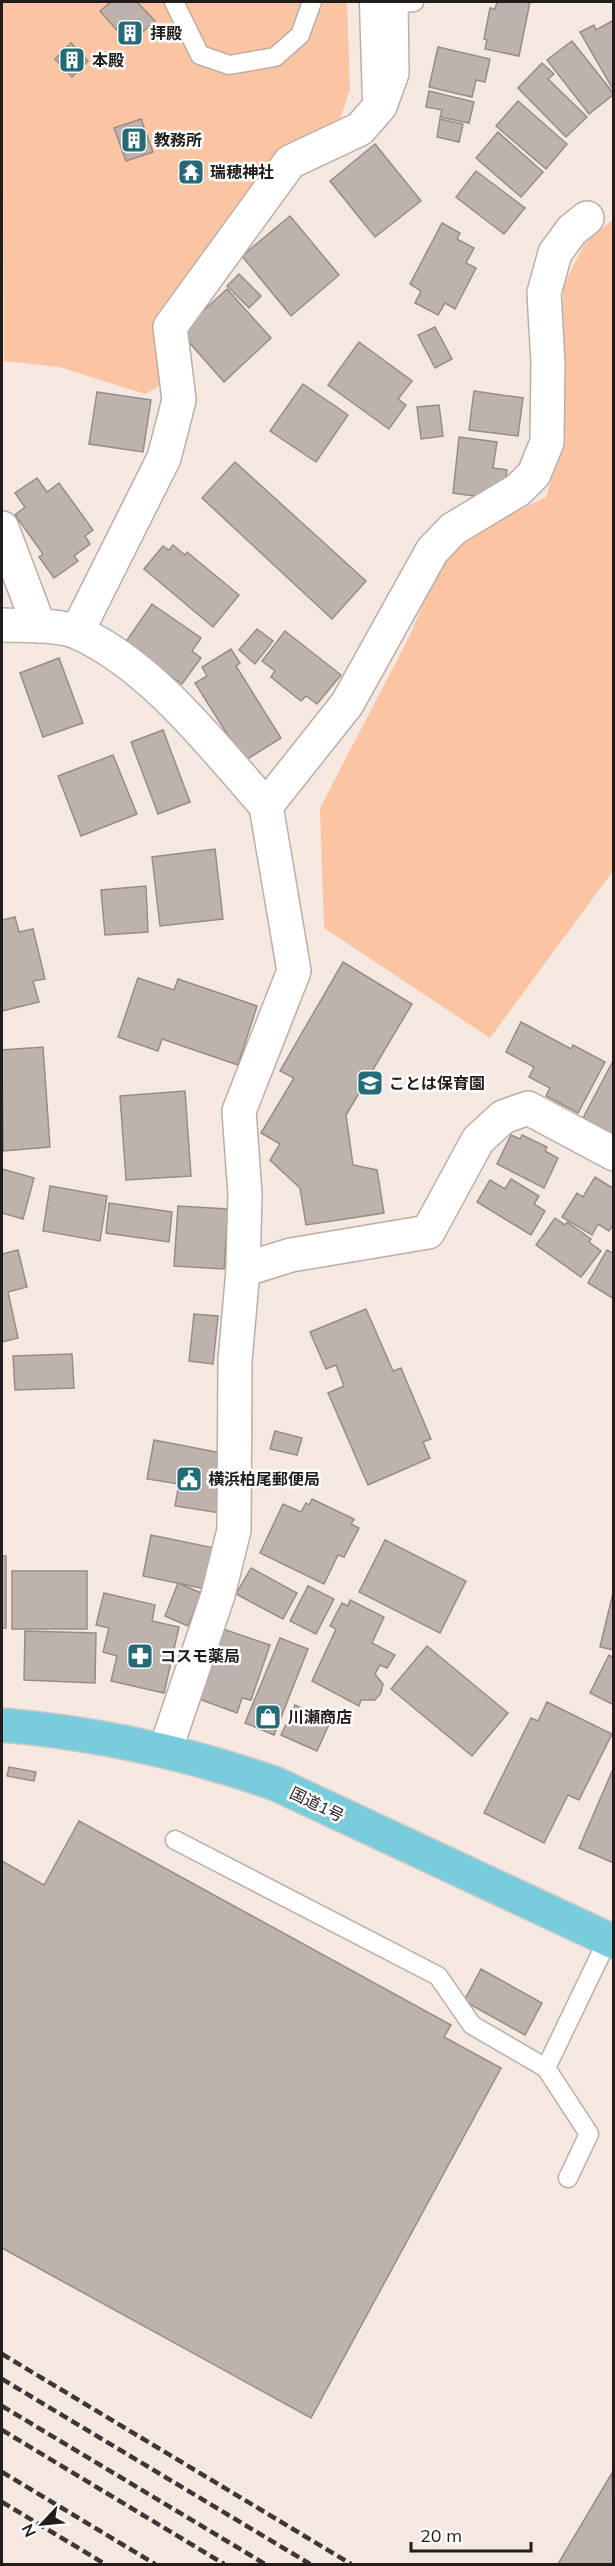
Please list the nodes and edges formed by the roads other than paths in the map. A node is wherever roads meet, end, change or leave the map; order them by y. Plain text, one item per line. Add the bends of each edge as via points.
1 (174, 2) edge
2 (312, 2) edge
3 (391, 2) edge
4 (587, 218) dead end
5 (2, 528) edge
6 (2, 625) edge
7 (39, 626) junction
8 (77, 632) junction
9 (267, 806) junction
10 (614, 1154) edge
11 (243, 1270) junction
12 (2, 1725) edge
13 (165, 1751) junction
14 (175, 1840) dead end
15 (611, 1941) edge
16 (546, 2068) junction
17 (568, 2178) dead end

1 - 2 lane via 200,55 229,65 275,57 300,35
3 - 8 street via 392,73 380,106 360,129 290,162 170,327 180,400 164,458
4 - 9 street via 555,253 544,293 547,442 534,474 518,490 453,528 432,551 347,704
5 - 7 street
6 - 7 street
7 - 8 street
8 - 9 street via 165,693
9 - 11 street via 294,971 239,1111 245,1194
10 - 11 street via 528,1108 502,1117 478,1140 428,1232 291,1255
11 - 13 street via 235,1360 234,1530 218,1595
12 - 13 highway, 国道1号 via 53,1730
13 - 15 highway, 国道1号 via 276,1784
14 - 16 lane via 438,1976 472,2025
15 - 16 lane
16 - 17 lane via 589,2134

